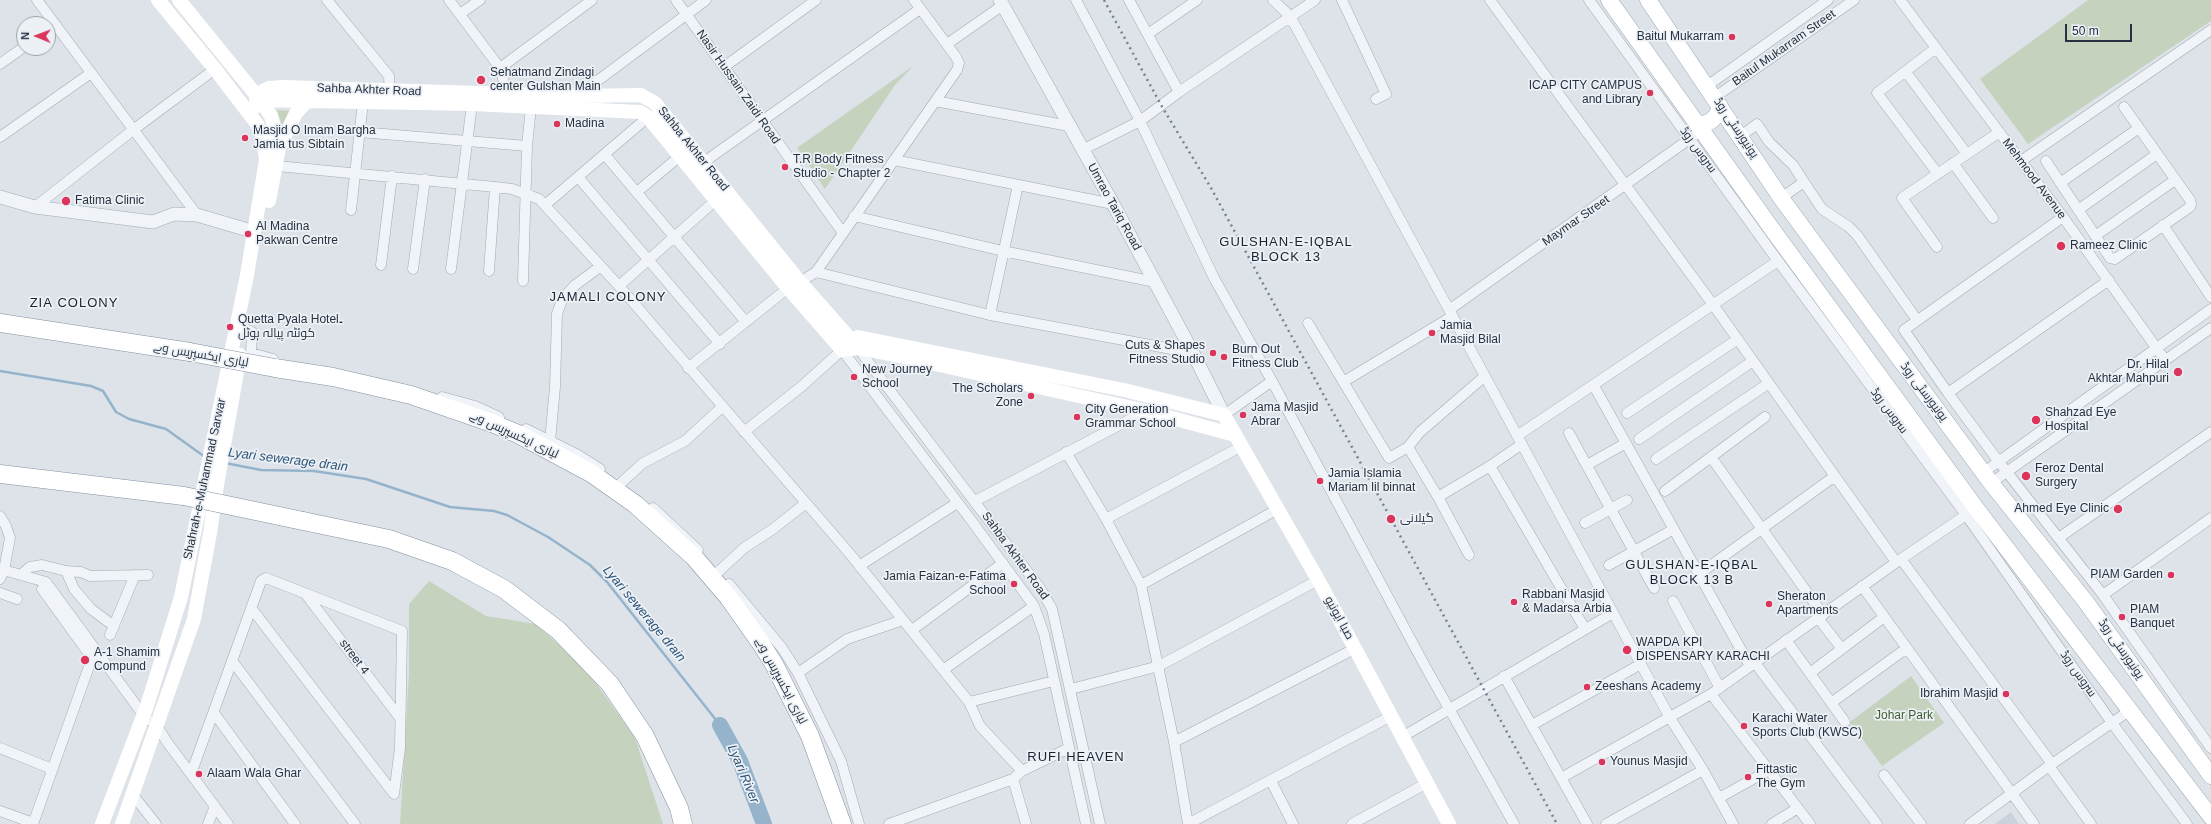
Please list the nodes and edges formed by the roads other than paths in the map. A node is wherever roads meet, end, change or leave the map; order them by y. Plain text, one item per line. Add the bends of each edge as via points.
1 (36, 0) edge
2 (158, 0) edge
3 (179, 0) edge
4 (327, 0) edge
5 (449, 0) edge
6 (480, 0) edge
7 (592, 0) edge
8 (676, 0) edge
9 (706, 0) edge
10 (816, 0) edge
11 (914, 0) edge
12 (1076, 0) edge
13 (1129, 0) edge
14 (1197, 0) edge
15 (1273, 0) edge
16 (1315, 0) edge
17 (1342, 0) edge
18 (1490, 0) edge
19 (1589, 0) edge
20 (1609, 0) edge
21 (1648, 0) edge
22 (1828, 0) edge
23 (1854, 0) edge
24 (1900, 0) edge
25 (1001, 3) edge
26 (920, 9) junction
27 (460, 14) junction
28 (686, 14) junction
29 (45, 16) edge
30 (1290, 16) junction
31 (2211, 30) edge
32 (56, 33) edge
33 (1148, 34) junction
34 (947, 44) junction
35 (1936, 48) junction
36 (16, 53) edge
37 (0, 64) edge
38 (724, 67) junction
39 (500, 68) junction
40 (215, 69) junction
41 (1906, 72) junction
42 (91, 73) junction
43 (1179, 92) junction
44 (235, 95) junction
45 (390, 96) junction
46 (1714, 96) junction
47 (1376, 99) dead end
48 (260, 100) junction
49 (506, 100) junction
50 (306, 101) junction
51 (935, 101) junction
52 (363, 102) junction
53 (577, 102) junction
54 (472, 104) junction
55 (531, 107) junction
56 (2124, 107) dead end
57 (648, 117) junction
58 (762, 120) junction
59 (1140, 121) junction
60 (257, 124) junction
61 (1069, 126) junction
62 (2139, 128) junction
63 (133, 130) junction
64 (1696, 131) junction
65 (1737, 131) junction
66 (360, 132) junction
67 (1998, 133) junction
68 (0, 138) edge
69 (467, 142) junction
70 (1711, 143) junction
71 (527, 146) junction
72 (279, 148) junction
73 (1082, 150) junction
74 (1967, 154) junction
75 (2157, 154) junction
76 (605, 155) junction
77 (680, 156) junction
78 (894, 160) junction
79 (2021, 161) junction
80 (2046, 161) dead end
81 (704, 162) junction
82 (1953, 163) junction
83 (277, 166) junction
84 (356, 172) junction
85 (1938, 174) junction
86 (392, 176) junction
87 (578, 177) junction
88 (425, 180) junction
89 (2175, 180) junction
90 (1804, 182) junction
91 (462, 183) junction
92 (2060, 183) junction
93 (1018, 186) junction
94 (1625, 186) junction
95 (495, 187) junction
96 (637, 192) junction
97 (525, 194) junction
98 (0, 197) edge
99 (1781, 198) junction
100 (717, 199) junction
101 (1113, 204) junction
102 (545, 205) junction
103 (35, 207) junction
104 (351, 210) dead end
105 (2078, 210) junction
106 (198, 215) junction
107 (854, 216) junction
108 (2063, 217) junction
109 (1993, 218) dead end
110 (2163, 225) junction
111 (255, 232) junction
112 (843, 233) junction
113 (1766, 233) junction
114 (2095, 236) junction
115 (674, 237) junction
116 (1937, 247) dead end
117 (1002, 251) junction
118 (649, 260) junction
119 (1778, 261) junction
120 (381, 265) dead end
121 (601, 266) junction
122 (414, 269) dead end
123 (451, 269) dead end
124 (490, 271) dead end
125 (816, 272) junction
126 (2109, 280) junction
127 (523, 281) dead end
128 (1155, 282) junction
129 (794, 285) junction
130 (619, 286) junction
131 (2211, 297) edge
132 (1714, 306) junction
133 (2211, 309) edge
134 (1451, 313) junction
135 (990, 315) junction
136 (1917, 320) junction
137 (746, 322) junction
138 (0, 323) edge
139 (1308, 323) dead end
140 (244, 328) junction
141 (2211, 328) edge
142 (1738, 339) junction
143 (720, 344) junction
144 (851, 346) junction
145 (2156, 349) junction
146 (900, 350) junction
147 (236, 352) junction
148 (1920, 352) junction
149 (1193, 353) junction
150 (2165, 360) junction
151 (1753, 361) junction
152 (1903, 363) junction
153 (688, 368) junction
154 (1485, 376) junction
155 (1272, 381) junction
156 (1343, 382) junction
157 (1769, 383) junction
158 (1594, 386) junction
159 (1948, 392) junction
160 (722, 407) junction
161 (1146, 411) junction
162 (1627, 412) dead end
163 (1224, 415) junction
164 (1765, 417) dead end
165 (744, 432) junction
166 (2211, 432) edge
167 (1569, 433) dead end
168 (1639, 439) dead end
169 (1238, 440) junction
170 (1520, 440) junction
171 (550, 441) junction
172 (1626, 443) junction
173 (1408, 447) junction
174 (1066, 452) junction
175 (1711, 457) junction
176 (1656, 458) dead end
177 (1999, 462) junction
178 (1587, 465) junction
179 (1490, 466) junction
180 (2007, 473) junction
181 (0, 474) edge
182 (1835, 476) junction
183 (1988, 478) junction
184 (621, 483) junction
185 (211, 484) junction
186 (1665, 491) dead end
187 (1438, 496) junction
188 (1627, 500) dead end
189 (974, 501) junction
190 (806, 503) junction
191 (957, 503) junction
192 (1611, 508) junction
193 (1278, 509) junction
194 (1966, 515) junction
195 (0, 516) edge
196 (2211, 518) edge
197 (1106, 519) junction
198 (1585, 523) dead end
199 (1674, 529) junction
200 (1761, 529) junction
201 (1987, 534) junction
202 (2060, 538) junction
203 (1634, 551) junction
204 (1469, 555) dead end
205 (1899, 560) junction
206 (1003, 563) junction
207 (1609, 565) dead end
208 (859, 566) junction
209 (66, 571) junction
210 (718, 572) junction
211 (1, 573) edge
212 (22, 574) junction
213 (148, 574) dead end
214 (1699, 574) junction
215 (135, 575) junction
216 (1318, 580) junction
217 (1141, 585) junction
218 (1862, 586) junction
219 (1654, 588) dead end
220 (42, 589) dead end
221 (0, 593) edge
222 (2103, 595) junction
223 (307, 596) junction
224 (17, 599) dead end
225 (1673, 601) dead end
226 (1034, 606) junction
227 (252, 609) junction
228 (1613, 613) junction
229 (1820, 616) junction
230 (1884, 617) junction
231 (903, 620) junction
232 (1585, 629) junction
233 (912, 630) junction
234 (1786, 640) junction
235 (2138, 644) junction
236 (1356, 648) junction
237 (1907, 648) junction
238 (1842, 649) junction
239 (2124, 654) junction
240 (233, 662) junction
241 (1641, 664) junction
242 (1753, 664) junction
243 (1159, 666) junction
244 (943, 670) junction
245 (798, 673) junction
246 (1810, 673) junction
247 (1504, 676) junction
248 (1054, 681) junction
249 (1071, 688) junction
250 (1720, 688) junction
251 (1711, 694) junction
252 (2176, 698) junction
253 (969, 702) junction
254 (1831, 703) junction
255 (1450, 708) junction
256 (2162, 708) junction
257 (2130, 711) junction
258 (214, 713) junction
259 (144, 716) junction
260 (1391, 716) junction
261 (400, 718) junction
262 (1670, 718) junction
263 (1845, 722) dead end
264 (2112, 723) junction
265 (1532, 725) junction
266 (157, 726) junction
267 (1402, 737) junction
268 (1174, 742) junction
269 (0, 748) edge
270 (1069, 748) junction
271 (2211, 748) edge
272 (2050, 765) junction
273 (52, 769) junction
274 (1703, 770) junction
275 (1768, 770) junction
276 (1022, 771) junction
277 (191, 774) junction
278 (1884, 775) dead end
279 (2211, 776) edge
280 (1561, 778) junction
281 (1013, 779) junction
282 (1271, 781) junction
283 (1427, 783) junction
284 (2012, 793) junction
285 (133, 795) junction
286 (1719, 798) junction
287 (215, 806) junction
288 (1798, 808) junction
289 (0, 811) edge
290 (2211, 817) edge
291 (33, 824) edge
292 (102, 824) edge
293 (122, 824) edge
294 (156, 824) edge
295 (208, 824) edge
296 (228, 824) edge
297 (296, 824) edge
298 (355, 824) edge
299 (683, 824) edge
300 (842, 824) edge
301 (860, 824) edge
302 (889, 824) edge
303 (1026, 824) edge
304 (1086, 824) edge
305 (1100, 824) edge
306 (1188, 824) edge
307 (1293, 824) edge
308 (1352, 824) edge
309 (1449, 824) edge
310 (1514, 824) edge
311 (1587, 824) edge
312 (1606, 824) edge
313 (1733, 824) edge
314 (1772, 824) edge
315 (1810, 824) edge
316 (1877, 824) edge
317 (1921, 824) edge
318 (1970, 824) edge
319 (2034, 824) edge
320 (2091, 824) edge
321 (2187, 824) edge

1 - 29 street
2 - 40 main road
3 - 48 main road, Shahrah-e-Muhammad Sarwar
4 - 45 street via 389,76
5 - 27 street
6 - 27 street
7 - 39 street
8 - 28 street, Nasir Hussain Zaidi Road
9 - 28 street
10 - 38 street
11 - 26 street
12 - 59 street
13 - 33 street
14 - 33 street
15 - 30 street
16 - 30 street
17 - 47 street via 1386,94
18 - 94 street
19 - 64 street, سروس روڈ
20 - 64 main road
21 - 46 main road, یونیورسٹی روڈ
22 - 46 street, Baitul Mukarram Street
23 - 46 street, Baitul Mukarram Street
24 - 35 street, Mehmood Avenue
25 - 34 street
25 - 61 street, Umrao Tariq Road
26 - 34 street
26 - 58 street
27 - 39 street
28 - 38 street, Nasir Hussain Zaidi Road
28 - 53 street
30 - 43 street
30 - 134 street
31 - 79 street
32 - 42 street
33 - 43 street
34 - 51 street via 959,63 957,70
35 - 41 street
35 - 67 street, Mehmood Avenue
36 - 37 street
38 - 58 street, Nasir Hussain Zaidi Road
39 - 49 street
40 - 44 main road
40 - 63 street
41 - 74 street
41 - 85 street via 1877,93
42 - 63 street
42 - 68 street
43 - 59 street
44 - 48 main road, Sahba Akhter Road
44 - 60 main road
45 - 48 main road, Sahba Akhter Road via 279,88 265,89
45 - 49 main road, Sahba Akhter Road
45 - 52 main road, Sahba Akhter Road
45 - 54 main road, Sahba Akhter Road
46 - 64 main road via 1717,115
46 - 65 main road, یونیورسٹی روڈ
48 - 50 main road, Sahba Akhter Road
48 - 60 main road
48 - 72 main road, Shahrah-e-Muhammad Sarwar via 271,116
49 - 53 main road, Sahba Akhter Road
49 - 54 main road, Sahba Akhter Road
49 - 55 main road, Sahba Akhter Road
50 - 52 main road, Sahba Akhter Road
50 - 72 main road via 296,113
51 - 61 street
51 - 78 street
52 - 66 street
53 - 55 main road, Sahba Akhter Road
53 - 57 main road, Sahba Akhter Road via 640,112
53 - 81 main road, Sahba Akhter Road via 641,94 655,103
54 - 69 street
55 - 71 street
56 - 62 street
57 - 76 street
57 - 77 main road, Sahba Akhter Road
58 - 81 street
58 - 112 street, Nasir Hussain Zaidi Road
59 - 73 street
59 - 155 street via 1214,278
60 - 111 main road, Shahrah-e-Muhammad Sarwar via 262,135 266,160
61 - 73 street, Umrao Tariq Road
62 - 75 street
62 - 92 street
63 - 103 street
63 - 106 street
64 - 70 main road
64 - 94 street, Maymar Street
64 - 113 street, سروس روڈ
65 - 70 main road via 1723,126 1712,134
65 - 90 street via 1757,124 1769,142 1793,165
65 - 99 main road, یونیورسٹی روڈ
66 - 69 street
66 - 84 street
67 - 74 street
67 - 79 street, Mehmood Avenue
69 - 71 street
69 - 91 street
70 - 113 main road
71 - 97 street
72 - 83 main road, Shahrah-e-Muhammad Sarwar
73 - 101 street, Umrao Tariq Road
74 - 82 street
75 - 89 street
75 - 105 street
76 - 87 street
76 - 96 street
77 - 96 street
77 - 100 main road, Sahba Akhter Road
78 - 93 street
78 - 107 street
79 - 108 street, Mehmood Avenue
80 - 92 street
81 - 129 main road, Sahba Akhter Road
82 - 85 street
82 - 109 street
83 - 84 street
83 - 140 main road, Shahrah-e-Muhammad Sarwar
84 - 86 street
84 - 104 street
85 - 116 street via 1902,198
86 - 88 street
86 - 120 street
87 - 102 street
87 - 118 street
88 - 91 street
88 - 122 street
89 - 110 street via 2191,204
89 - 114 street
90 - 99 street
90 - 136 street via 1822,209 1857,235
91 - 95 street
91 - 123 street
92 - 105 street
93 - 101 street
93 - 117 street
94 - 132 street
94 - 134 street, Maymar Street
95 - 97 street
95 - 124 street
96 - 115 street
97 - 102 street via 539,199
97 - 127 street
98 - 103 street
99 - 152 main road, یونیورسٹی روڈ
100 - 115 street
100 - 129 main road, Sahba Akhter Road
101 - 128 street, Umrao Tariq Road
102 - 121 street
103 - 106 street via 153,222 174,214
105 - 114 street
106 - 111 street
107 - 112 street
107 - 117 street
108 - 126 street, Mehmood Avenue
108 - 136 street
110 - 114 street via 2115,259 2110,258
110 - 131 street
111 - 147 main road, Shahrah-e-Muhammad Sarwar
112 - 125 street
113 - 119 street, سروس روڈ
113 - 201 main road
115 - 118 street
115 - 137 street
117 - 128 street
117 - 135 street
118 - 130 street
118 - 143 street
119 - 132 street
119 - 194 street, سروس روڈ
121 - 130 street
121 - 171 street via 574,286 562,300 558,314
125 - 129 street
125 - 135 street
126 - 145 street, Mehmood Avenue
126 - 159 street
128 - 149 street, Umrao Tariq Road
129 - 137 street
129 - 144 main road, Sahba Akhter Road
130 - 153 street
132 - 142 street
132 - 158 street
133 - 145 street
134 - 154 street
134 - 156 street, Maymar Street
135 - 149 street
136 - 148 street via 1904,330
137 - 143 street
138 - 300 highway, لیاری ایکسپریس وے, bridge via 145,345 333,378 411,395 492,423 591,473 635,504 675,538 746,619 799,711 820,760
139 - 156 street
140 - 147 main road, Shahrah-e-Muhammad Sarwar
140 - 171 street via 252,332 251,353 405,386 475,406
141 - 150 street
142 - 151 street
142 - 162 street
143 - 153 street
144 - 146 main road
144 - 165 street
144 - 189 street, Sahba Akhter Road
144 - 191 street, Sahba Akhter Road
145 - 150 street, Mehmood Avenue
145 - 177 street
146 - 161 main road
146 - 163 main road via 1124,390
147 - 185 main road, Shahrah-e-Muhammad Sarwar
148 - 152 street
148 - 159 street
149 - 163 street, Umrao Tariq Road
150 - 180 street
151 - 157 street
151 - 168 street
152 - 183 main road, یونیورسٹی روڈ
153 - 160 street
154 - 170 street
154 - 173 street via 1420,432
155 - 163 street
155 - 255 street
156 - 173 street via 1389,458
157 - 176 street
157 - 182 street
158 - 170 street
158 - 172 street
159 - 177 street
160 - 165 street
160 - 184 street via 685,441 643,463
161 - 169 main road
161 - 174 street
163 - 169 main road, صبا ایونیو
164 - 175 street
165 - 190 street
166 - 202 street
167 - 178 street
169 - 193 main road, صبا ایونیو
169 - 197 street
170 - 179 street
170 - 228 street
171 - 184 street via 578,455
172 - 178 street
172 - 199 street
173 - 187 street
174 - 189 street
174 - 197 street
175 - 186 street
175 - 200 street
177 - 180 street
177 - 183 street
178 - 192 street
179 - 187 street
179 - 232 street
180 - 183 street
180 - 202 street
181 - 299 highway, bridge via 184,496 389,539 452,561 504,589 558,630 610,684 645,736 679,808
182 - 200 street
182 - 205 street
183 - 239 main road, یونیورسٹی روڈ
184 - 210 street via 681,532
185 - 259 main road, Shahrah-e-Muhammad Sarwar via 181,597
185 - 266 main road, Shahrah-e-Muhammad Sarwar via 210,533 194,619
187 - 204 street
188 - 192 street
189 - 249 street, Sahba Akhter Road via 1040,588 1052,609
190 - 208 street
190 - 210 street via 744,548
191 - 206 street, Sahba Akhter Road
191 - 208 street
192 - 198 street
192 - 203 street
193 - 216 main road, صبا ایونیو
193 - 217 street
194 - 201 street, سروس روڈ
194 - 205 street
195 - 211 street via 10,538
196 - 222 street
197 - 217 street
199 - 203 street
199 - 214 street
200 - 214 street
200 - 229 street
201 - 257 main road
201 - 264 street, سروس روڈ
202 - 222 street
203 - 207 street
203 - 219 street
205 - 218 street
205 - 272 street
206 - 226 street, Sahba Akhter Road
206 - 233 street
208 - 231 street
209 - 212 street via 42,565 30,567
209 - 215 street via 81,572 90,576
209 - 215 street via 74,589 112,631
210 - 245 street via 782,648
211 - 212 street
212 - 259 street via 46,582
213 - 215 street
214 - 242 street
216 - 236 main road, صبا ایونیو
216 - 243 street
217 - 243 street
218 - 229 street
218 - 230 street
220 - 273 street via 92,658
221 - 224 street
222 - 235 street
223 - 227 street via 264,579
223 - 261 street, street 4
223 - 261 street via 400,629 403,634
225 - 250 street
226 - 244 street
226 - 248 street, Sahba Akhter Road via 1040,619
227 - 240 street
227 - 261 street via 394,794 400,748
228 - 232 street
228 - 241 street
229 - 234 street
229 - 238 street
230 - 237 street
230 - 238 street
231 - 233 street
231 - 245 street via 847,639
232 - 247 street
233 - 244 street
234 - 242 street
234 - 246 street
235 - 239 street
235 - 252 street
236 - 260 main road, صبا ایونیو
236 - 268 street
237 - 254 street
237 - 284 street
238 - 246 street
239 - 256 main road, یونیورسٹی روڈ
240 - 258 street
240 - 298 street
241 - 262 street
241 - 265 street
242 - 250 street
242 - 316 street
243 - 249 street
243 - 268 street
244 - 253 street
245 - 301 street via 841,761
246 - 254 street
247 - 255 street
247 - 265 street
248 - 253 street
248 - 270 street, Sahba Akhter Road
249 - 305 street, Sahba Akhter Road
250 - 251 street
251 - 262 street
251 - 275 street
252 - 256 street
252 - 271 street
253 - 276 street via 980,726
254 - 263 street
255 - 267 street
255 - 310 street
256 - 279 main road, یونیورسٹی روڈ
257 - 264 street
257 - 290 main road
258 - 277 street
258 - 297 street
259 - 266 street
259 - 292 main road, Shahrah-e-Muhammad Sarwar
260 - 267 main road, صبا ایونیو
260 - 282 street
262 - 274 street
262 - 280 street
264 - 272 street
264 - 321 street, سروس روڈ
265 - 280 street
266 - 277 street
266 - 285 main road, Shahrah-e-Muhammad Sarwar
267 - 283 main road, صبا ایونیو
268 - 306 street
269 - 273 street
270 - 276 street
270 - 304 street, Sahba Akhter Road
272 - 284 street
272 - 320 street
273 - 291 street
274 - 286 street
274 - 312 street
275 - 286 street
275 - 288 street
276 - 281 street
277 - 287 street
278 - 317 street
280 - 311 street
281 - 302 street
281 - 303 street
282 - 306 street
282 - 307 street
283 - 308 street
283 - 309 main road, صبا ایونیو
284 - 318 street
284 - 319 street
285 - 293 main road, Shahrah-e-Muhammad Sarwar
285 - 294 street
286 - 313 street
287 - 295 street
287 - 296 street
288 - 314 street
288 - 315 street
289 - 291 street

